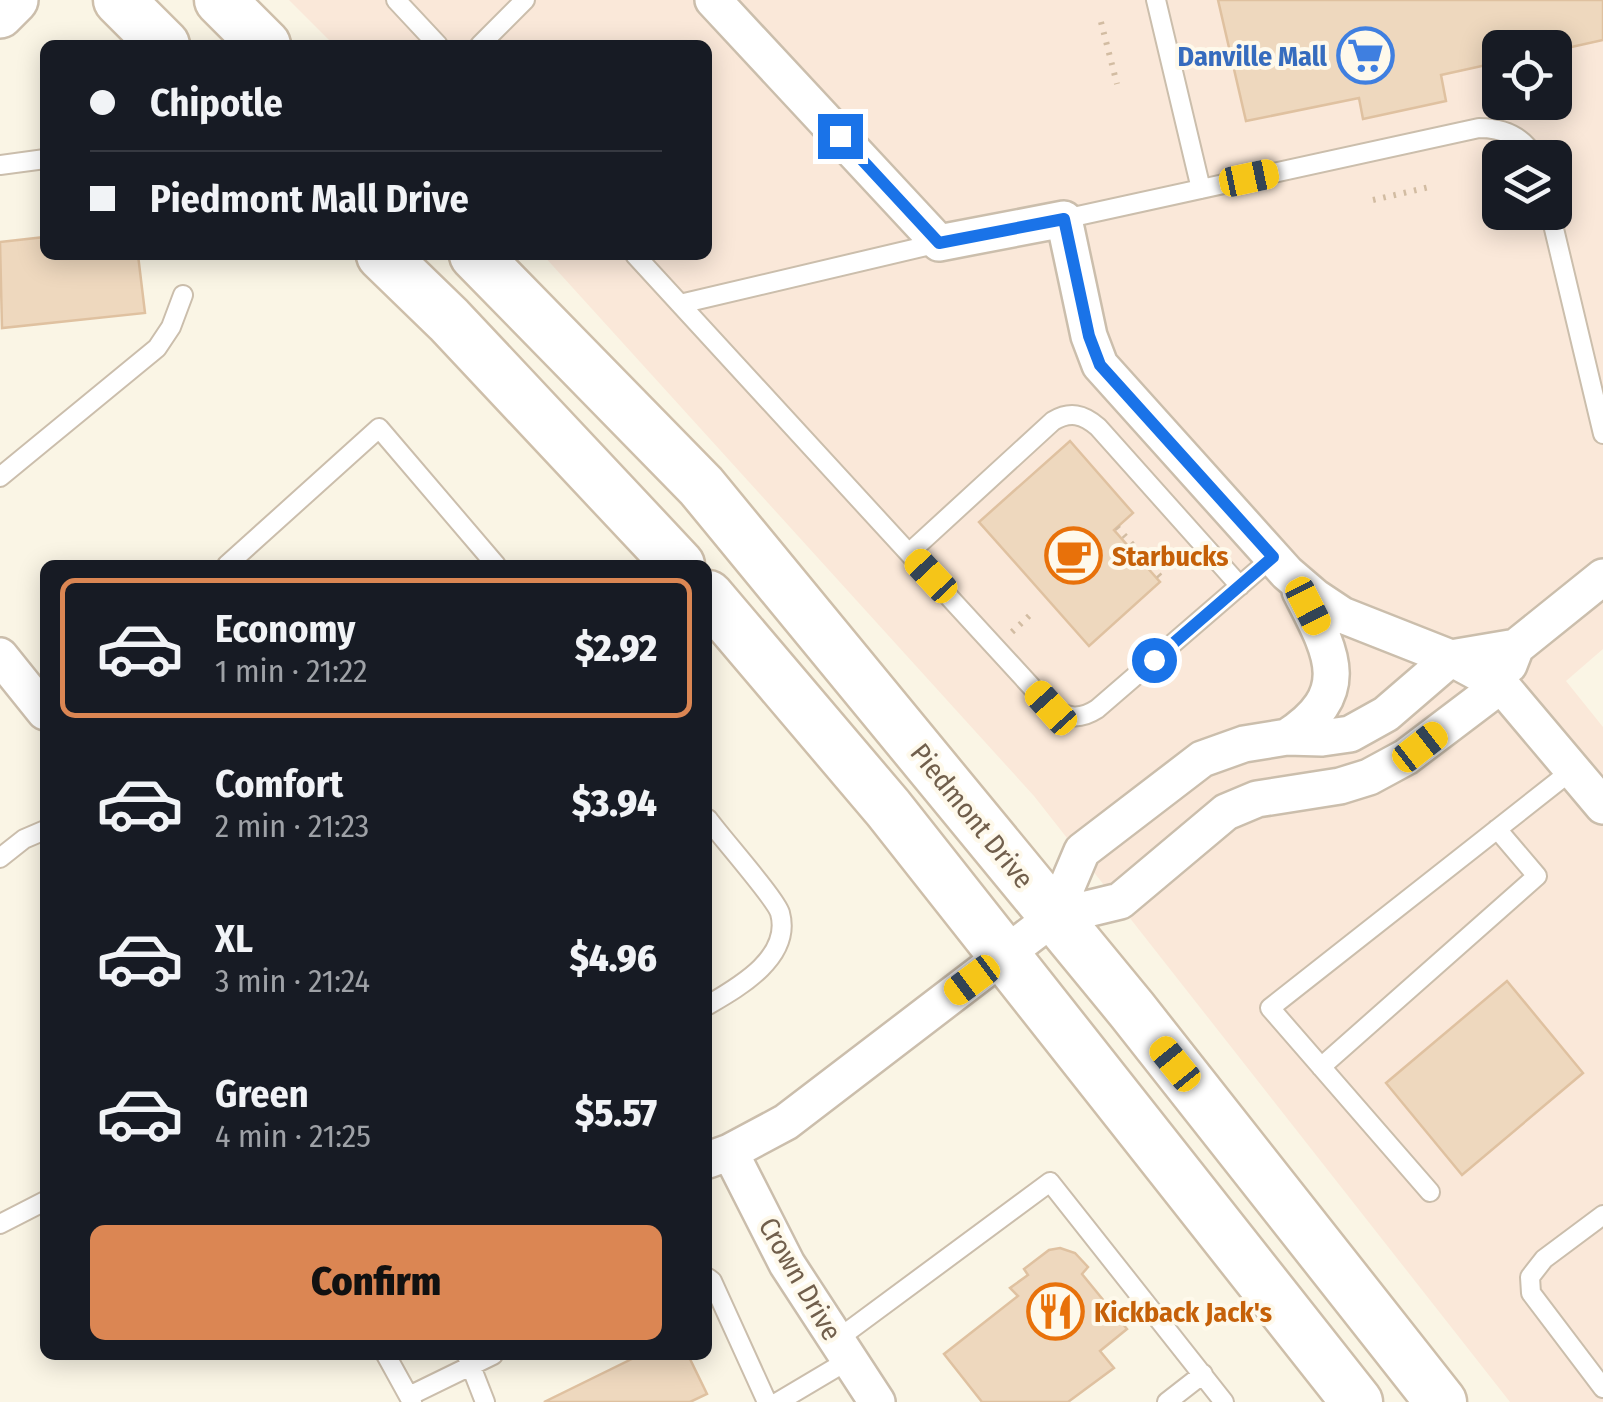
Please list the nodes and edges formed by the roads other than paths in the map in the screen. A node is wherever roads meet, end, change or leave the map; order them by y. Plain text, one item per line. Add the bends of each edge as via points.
1 (15, 0) edge
2 (119, 0) edge
3 (220, 0) edge
4 (396, 0) edge
5 (525, 0) edge
6 (712, 0) edge
7 (1156, 0) edge
8 (0, 15) edge
9 (159, 40) edge
10 (261, 40) edge
11 (433, 40) edge
12 (485, 40) edge
13 (1518, 140) edge
14 (40, 161) edge
15 (0, 165) edge
16 (1200, 189) junction
17 (1064, 219) junction
18 (1554, 230) edge
19 (939, 243) junction
20 (387, 260) edge
21 (480, 260) edge
22 (640, 260) edge
23 (183, 295) dead end
24 (680, 304) junction
25 (1603, 434) edge
26 (0, 477) edge
27 (909, 553) junction
28 (233, 560) edge
29 (492, 560) edge
30 (674, 560) edge
31 (1284, 569) junction
32 (1603, 577) edge
33 (1240, 586) junction
34 (712, 601) edge
35 (1516, 647) junction
36 (0, 656) edge
37 (1451, 658) junction
38 (1501, 685) junction
39 (40, 702) edge
40 (1287, 737) junction
41 (1572, 771) junction
42 (1603, 806) edge
43 (712, 824) edge
44 (1497, 830) junction
45 (40, 832) edge
46 (0, 858) edge
47 (1054, 917) junction
48 (1004, 956) junction
49 (712, 1002) edge
50 (1321, 1066) junction
51 (719, 1156) edge
52 (1430, 1192) dead end
53 (40, 1203) edge
54 (1603, 1214) edge
55 (0, 1224) edge
56 (712, 1282) edge
57 (841, 1351) junction
58 (389, 1360) edge
59 (469, 1360) edge
60 (1203, 1374) junction
61 (1603, 1388) edge
62 (411, 1399) edge
63 (485, 1402) edge
64 (768, 1402) edge
65 (778, 1402) edge
66 (877, 1402) edge
67 (1167, 1402) edge
68 (1224, 1402) edge
69 (1357, 1402) edge
70 (1441, 1402) edge

1 - 8 street
2 - 9 main road
3 - 10 main road
4 - 11 lane
5 - 12 lane
6 - 19 street
7 - 16 lane
13 - 16 lane via 1479,128
14 - 15 lane
16 - 17 lane
17 - 19 street
17 - 31 street via 1100,365
18 - 25 lane
19 - 24 lane
20 - 30 main road
21 - 47 main road, Piedmont Drive via 701,486
22 - 24 lane
23 - 26 lane via 157,348
24 - 27 lane
27 - 33 lane via 1051,708 1074,718 1097,709
27 - 33 lane via 1044,428 1072,414 1098,427
28 - 29 lane via 379,428
31 - 33 lane
31 - 37 street via 1342,614
31 - 40 street via 1321,632 1333,674 1323,704
32 - 35 street
34 - 48 main road
35 - 37 street
35 - 38 street
36 - 39 street
37 - 38 street
37 - 40 street via 1368,726 1344,736
38 - 41 street
38 - 47 street via 1377,773 1238,806 1120,901
40 - 47 street via 1216,751 1168,782 1082,851
41 - 42 street
41 - 44 lane
43 - 49 lane via 780,912 780,941 767,964
44 - 50 lane via 1537,876
44 - 50 lane via 1270,1008
45 - 46 lane
47 - 48 street
47 - 70 main road, Piedmont Drive
48 - 51 street via 786,1122
48 - 69 main road
50 - 52 lane
51 - 57 street, Crown Drive
53 - 55 lane
54 - 61 lane via 1530,1276 1531,1292
56 - 64 lane
57 - 60 lane via 1050,1182
57 - 65 lane
57 - 66 street, Crown Drive
58 - 62 lane
59 - 62 lane
59 - 63 lane
60 - 67 lane
60 - 68 lane

